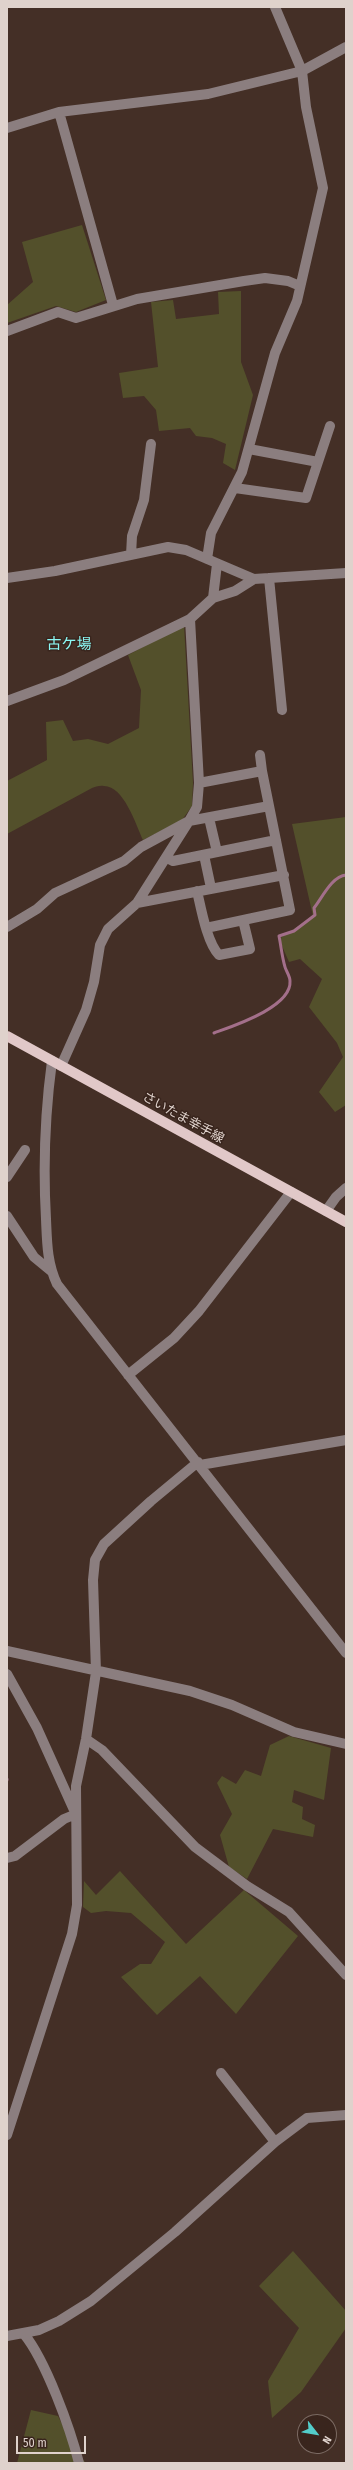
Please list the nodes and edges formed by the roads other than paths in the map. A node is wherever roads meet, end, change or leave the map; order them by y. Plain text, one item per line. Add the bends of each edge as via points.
1 (275, 7) edge
2 (346, 47) edge
3 (302, 70) junction
4 (59, 112) junction
5 (7, 128) edge
6 (300, 286) junction
7 (113, 305) junction
8 (7, 331) edge
9 (330, 426) dead end
10 (151, 444) dead end
11 (249, 449) junction
12 (318, 462) junction
13 (235, 488) junction
14 (131, 556) junction
15 (207, 559) junction
16 (217, 564) junction
17 (346, 573) edge
18 (7, 578) edge
19 (269, 578) junction
20 (254, 579) junction
21 (213, 598) junction
22 (190, 619) junction
23 (7, 701) edge
24 (282, 710) dead end
25 (260, 755) dead end
26 (262, 771) junction
27 (199, 783) junction
28 (269, 806) junction
29 (209, 818) junction
30 (189, 821) junction
31 (276, 840) junction
32 (217, 852) junction
33 (204, 855) junction
34 (167, 858) junction
35 (284, 875) junction
36 (211, 888) junction
37 (197, 891) junction
38 (137, 903) junction
39 (243, 920) junction
40 (7, 927) edge
41 (206, 928) junction
42 (7, 1036) edge
43 (56, 1063) junction
44 (25, 1150) dead end
45 (7, 1176) edge
46 (346, 1188) edge
47 (291, 1192) junction
48 (326, 1212) junction
49 (7, 1216) edge
50 (346, 1222) edge
51 (51, 1271) junction
52 (128, 1375) junction
53 (346, 1440) edge
54 (199, 1464) junction
55 (7, 1651) edge
56 (346, 1653) edge
57 (96, 1672) junction
58 (7, 1674) edge
59 (86, 1739) junction
60 (346, 1744) edge
61 (76, 1814) junction
62 (7, 1858) edge
63 (346, 1974) edge
64 (220, 2074) dead end
65 (346, 2115) edge
66 (7, 2135) edge
67 (275, 2142) junction
68 (24, 2334) junction
69 (7, 2336) edge
70 (79, 2463) edge

1 - 3 street
2 - 3 street
3 - 4 street via 208,94
3 - 6 street via 306,107 323,188
4 - 5 street
4 - 7 street
6 - 7 street via 288,281 258,279 182,290
6 - 11 street via 297,301 275,353
7 - 8 street via 76,318 58,312
9 - 12 street
10 - 14 street via 144,500 132,536
11 - 12 street
11 - 13 street
12 - 13 street via 306,498
13 - 15 street via 211,533
14 - 15 street via 168,547 186,550
14 - 18 street
15 - 16 street
16 - 20 street
16 - 21 street
17 - 19 street
19 - 20 street
19 - 24 street
20 - 21 street via 235,591
21 - 22 street
22 - 23 street via 64,680
22 - 27 street
25 - 26 street
26 - 27 street
26 - 28 street
27 - 30 street via 197,807
28 - 29 street
28 - 31 street
29 - 30 street
29 - 32 street
30 - 34 street
30 - 40 street via 141,847 124,861 55,893 37,909
31 - 32 street
31 - 35 street
32 - 33 street
33 - 34 street via 173,861
33 - 36 street
34 - 38 street
35 - 36 street
35 - 39 street via 290,910
36 - 37 street
37 - 38 street
37 - 41 street
38 - 43 street via 108,929 100,946 86,1010
39 - 41 street
39 - 41 street via 250,949 219,955
42 - 43 main road, さいたま幸手線
43 - 47 main road, さいたま幸手線
43 - 51 street via 47,1096 45,1192
44 - 45 street
46 - 48 street
47 - 48 main road, さいたま幸手線
47 - 52 street via 199,1311 174,1338
48 - 50 main road, さいたま幸手線
49 - 51 street via 34,1257
51 - 52 street via 64,1294
52 - 54 street
53 - 54 street
54 - 56 street
54 - 57 street via 151,1501 104,1544 98,1553 93,1568
55 - 57 street
57 - 59 street
57 - 60 street via 190,1692 232,1705 294,1732
58 - 61 street via 37,1728
59 - 61 street via 76,1786
59 - 63 street via 102,1750 195,1847 247,1886 289,1912
61 - 62 street via 64,1819 14,1856
61 - 66 street via 77,1905 72,1934
64 - 67 street
65 - 67 street via 308,2118
67 - 68 street via 175,2232 91,2301 60,2321
68 - 69 street
68 - 70 street via 34,2347 72,2439

